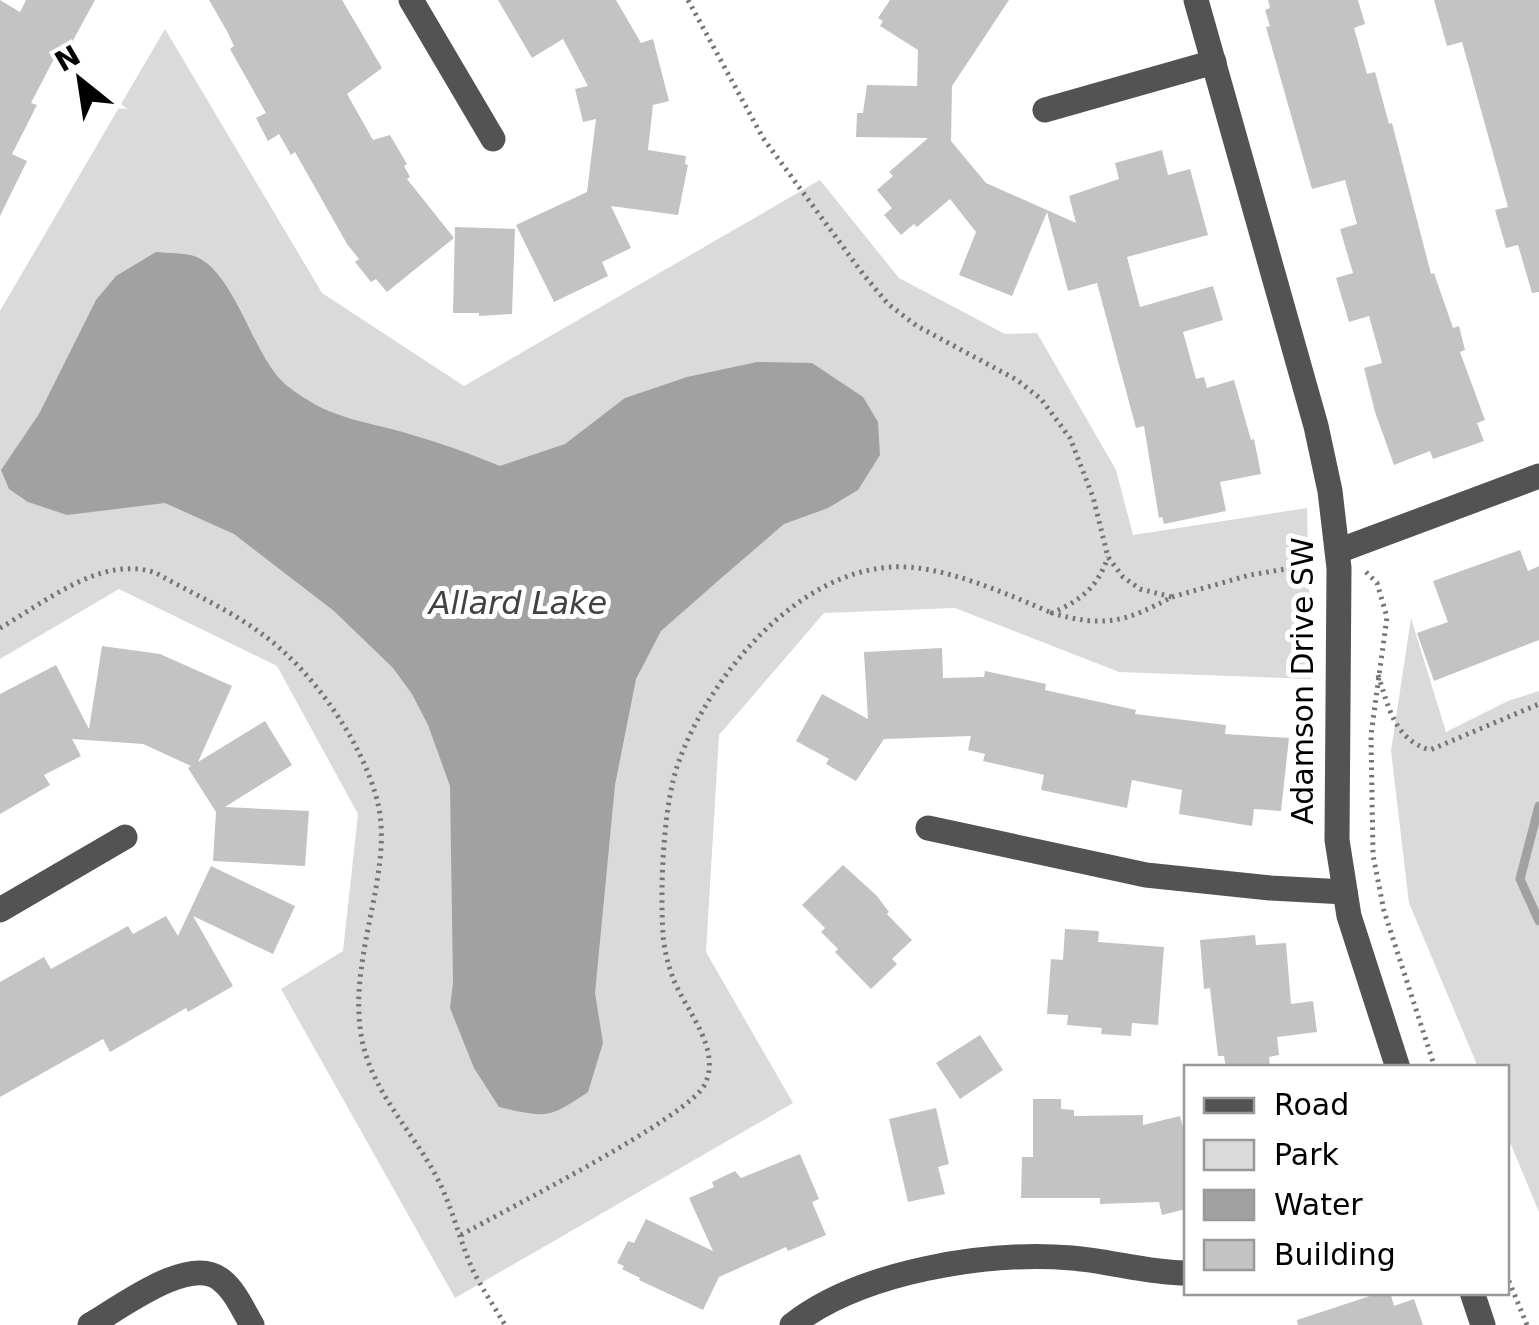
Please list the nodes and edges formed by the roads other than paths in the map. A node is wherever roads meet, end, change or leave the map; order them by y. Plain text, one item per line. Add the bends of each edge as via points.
1 (411, 0) edge
2 (1196, 0) edge
3 (1214, 62) junction
4 (1044, 110) dead end
5 (493, 139) dead end
6 (1539, 476) edge
7 (1327, 557) junction
8 (928, 828) dead end
9 (125, 836) dead end
10 (1344, 892) junction
11 (0, 910) edge
12 (1397, 1065) edge
13 (1184, 1274) edge
14 (1473, 1295) edge
15 (90, 1325) edge
16 (252, 1325) edge
17 (792, 1325) edge
18 (1483, 1325) edge

1 - 5 street
2 - 3 street, Adamson Drive SW
3 - 4 street
3 - 7 street, Adamson Drive SW via 1316,426
6 - 7 street
7 - 10 street, Adamson Drive SW via 1340,642 1336,793
8 - 10 street via 1146,875
9 - 11 street
10 - 12 street, Adamson Drive SW
13 - 17 street via 1075,1258 968,1260 862,1289
14 - 18 street
15 - 16 street via 194,1272 225,1283

